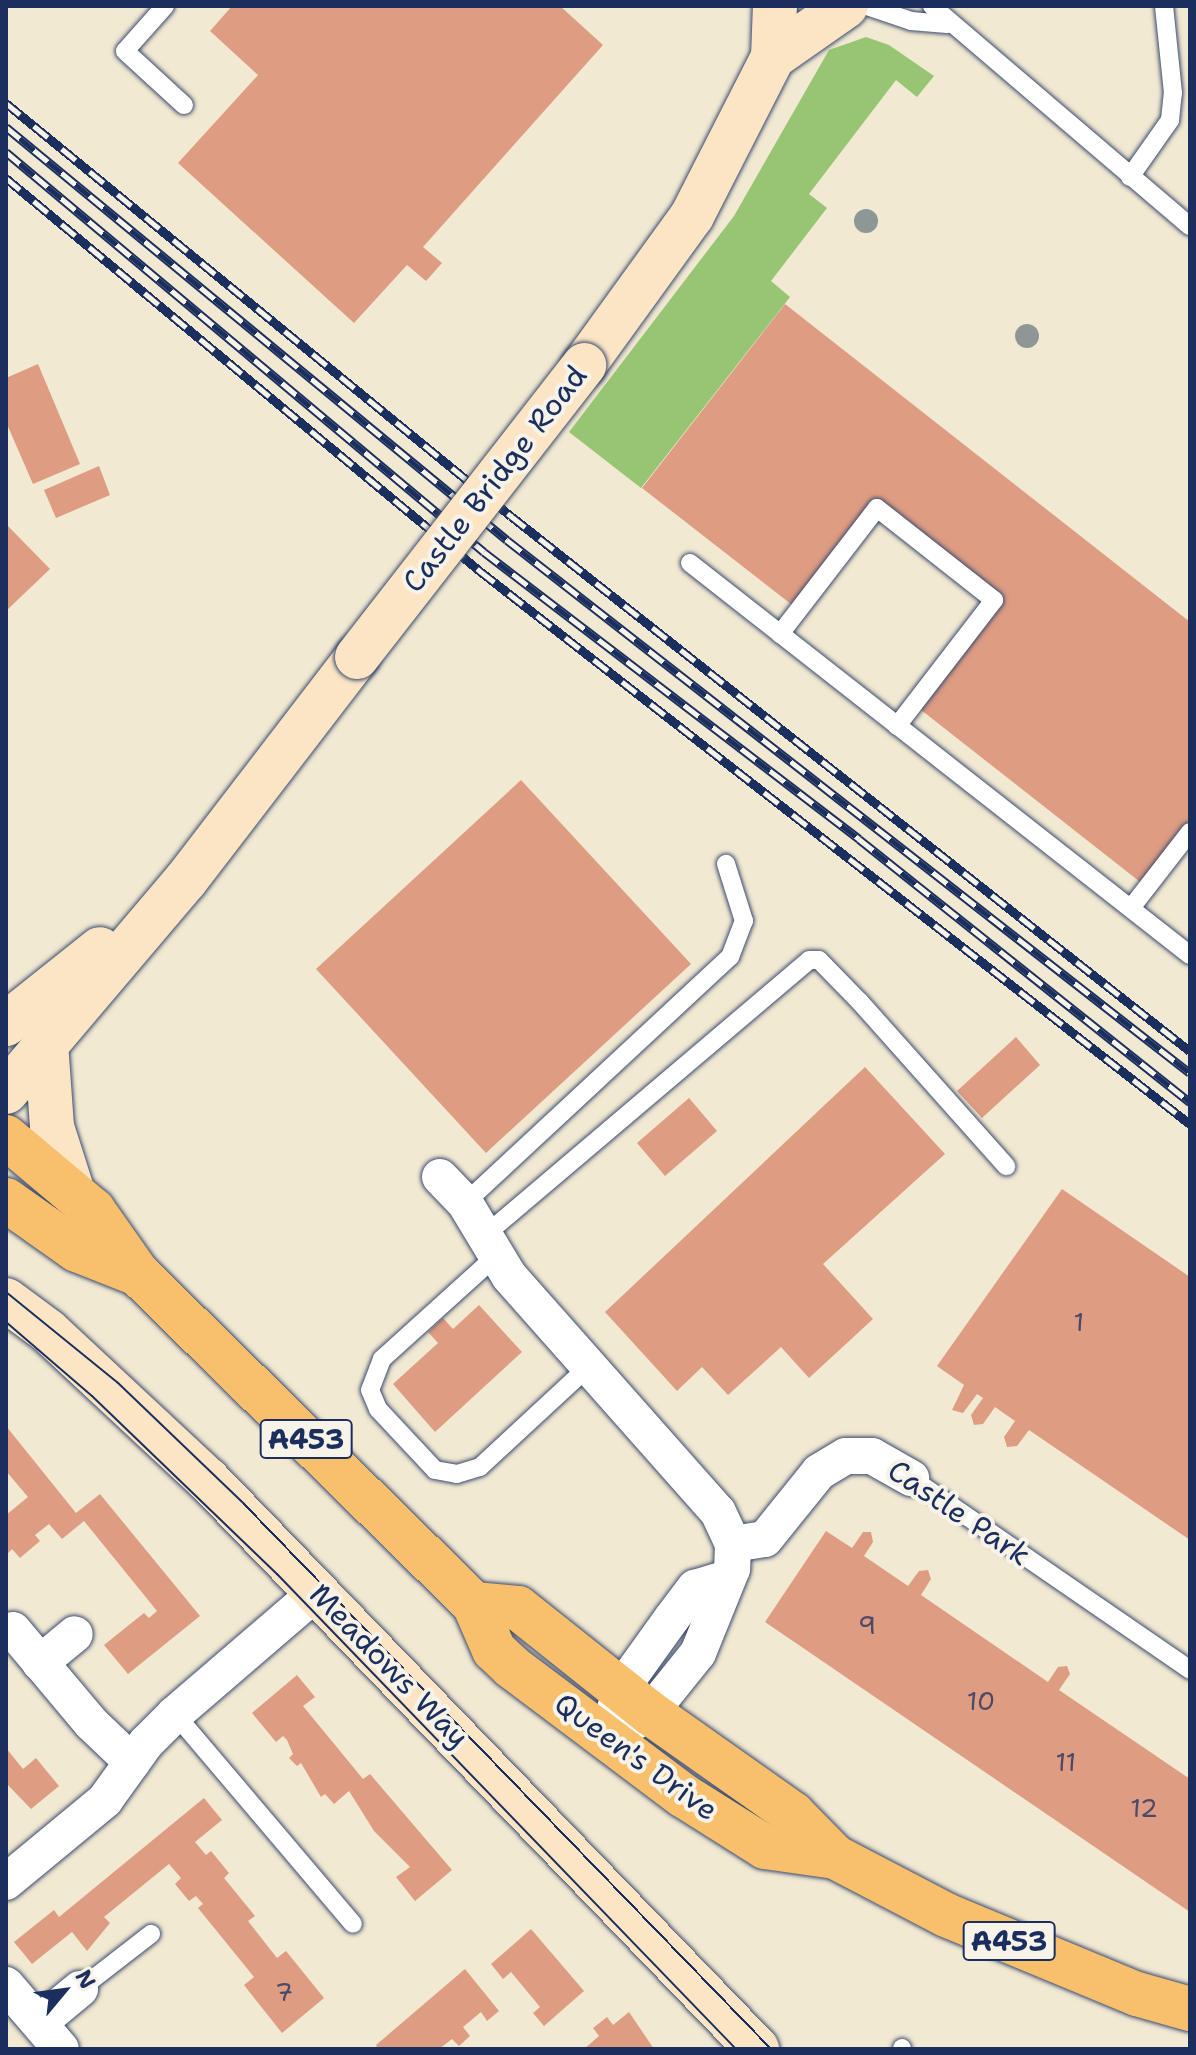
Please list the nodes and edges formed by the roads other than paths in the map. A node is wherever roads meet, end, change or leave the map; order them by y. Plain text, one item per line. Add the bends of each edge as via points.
1 (165, 6) edge
2 (775, 6) edge
3 (867, 6) edge
4 (932, 6) edge
5 (1164, 6) edge
6 (817, 11) edge
7 (947, 24) junction
8 (773, 57) junction
9 (184, 105) dead end
10 (1130, 177) junction
11 (1190, 226) edge
12 (690, 563) dead end
13 (780, 634) junction
14 (897, 726) junction
15 (1190, 832) edge
16 (726, 864) dead end
17 (186, 880) junction
18 (1131, 908) junction
19 (1190, 955) edge
20 (6, 1024) edge
21 (46, 1043) junction
22 (6, 1092) edge
23 (6, 1137) edge
24 (1006, 1166) dead end
25 (440, 1177) dead end
26 (73, 1193) junction
27 (6, 1200) edge
28 (465, 1203) junction
29 (490, 1246) junction
30 (138, 1274) junction
31 (6, 1300) edge
32 (588, 1367) junction
33 (911, 1478) joint
34 (733, 1544) junction
35 (317, 1592) junction
36 (474, 1604) junction
37 (13, 1630) dead end
38 (75, 1634) dead end
39 (40, 1663) junction
40 (1190, 1670) edge
41 (636, 1701) junction
42 (175, 1714) junction
43 (606, 1738) junction
44 (132, 1762) junction
45 (835, 1857) junction
46 (6, 1882) edge
47 (353, 1924) dead end
48 (151, 1934) dead end
49 (6, 1985) edge
50 (80, 1989) joint
51 (1190, 2009) edge
52 (51, 2036) edge
53 (751, 2047) edge

1 - 9 lane via 125,51
2 - 8 street, Castle Bridge Road
3 - 7 lane via 911,21
4 - 7 lane
5 - 10 lane via 1173,93 1170,120
6 - 8 street, Castle Bridge Road
7 - 10 lane
8 - 17 street, Castle Bridge Road, bridge via 692,216 584,365
10 - 11 lane
12 - 13 lane
13 - 14 lane
13 - 14 lane via 877,508 994,600
14 - 18 lane
15 - 18 lane
16 - 28 lane via 744,921 730,957
17 - 20 street, Castle Bridge Road
17 - 21 street, Castle Bridge Road
18 - 19 lane
21 - 22 street, Castle Bridge Road
21 - 26 street via 52,1127
23 - 26 main road, Queen's Drive / A453
24 - 29 lane via 860,1002 819,960 809,960
25 - 28 street
26 - 30 main road, Queen's Drive / A453 via 93,1210
27 - 30 main road, Queen's Drive / A453 via 77,1250
28 - 29 street
29 - 32 street
29 - 32 lane via 382,1359 370,1390 378,1409 435,1470 480,1467
30 - 36 main road, Queen's Drive / A453
31 - 35 street, Meadows Way via 120,1397
32 - 34 street via 718,1512
33 - 34 street, Castle Park via 872,1456 846,1456 819,1472 765,1539
33 - 40 lane, Castle Park
34 - 41 street via 732,1569 725,1579 695,1588
35 - 42 street
35 - 53 street, Meadows Way
36 - 41 main road, Queen's Drive / A453 via 518,1608
36 - 43 main road, Queen's Drive / A453 via 494,1650
37 - 39 street
38 - 39 street
39 - 44 street
41 - 43 street
41 - 45 main road, Queen's Drive / A453 via 793,1814
42 - 44 street
42 - 47 lane
43 - 45 main road, Queen's Drive / A453 via 765,1847
44 - 46 street via 105,1800
45 - 51 main road, Queen's Drive / A453 via 946,1915 1137,1994
48 - 50 lane
49 - 52 street
50 - 52 street

